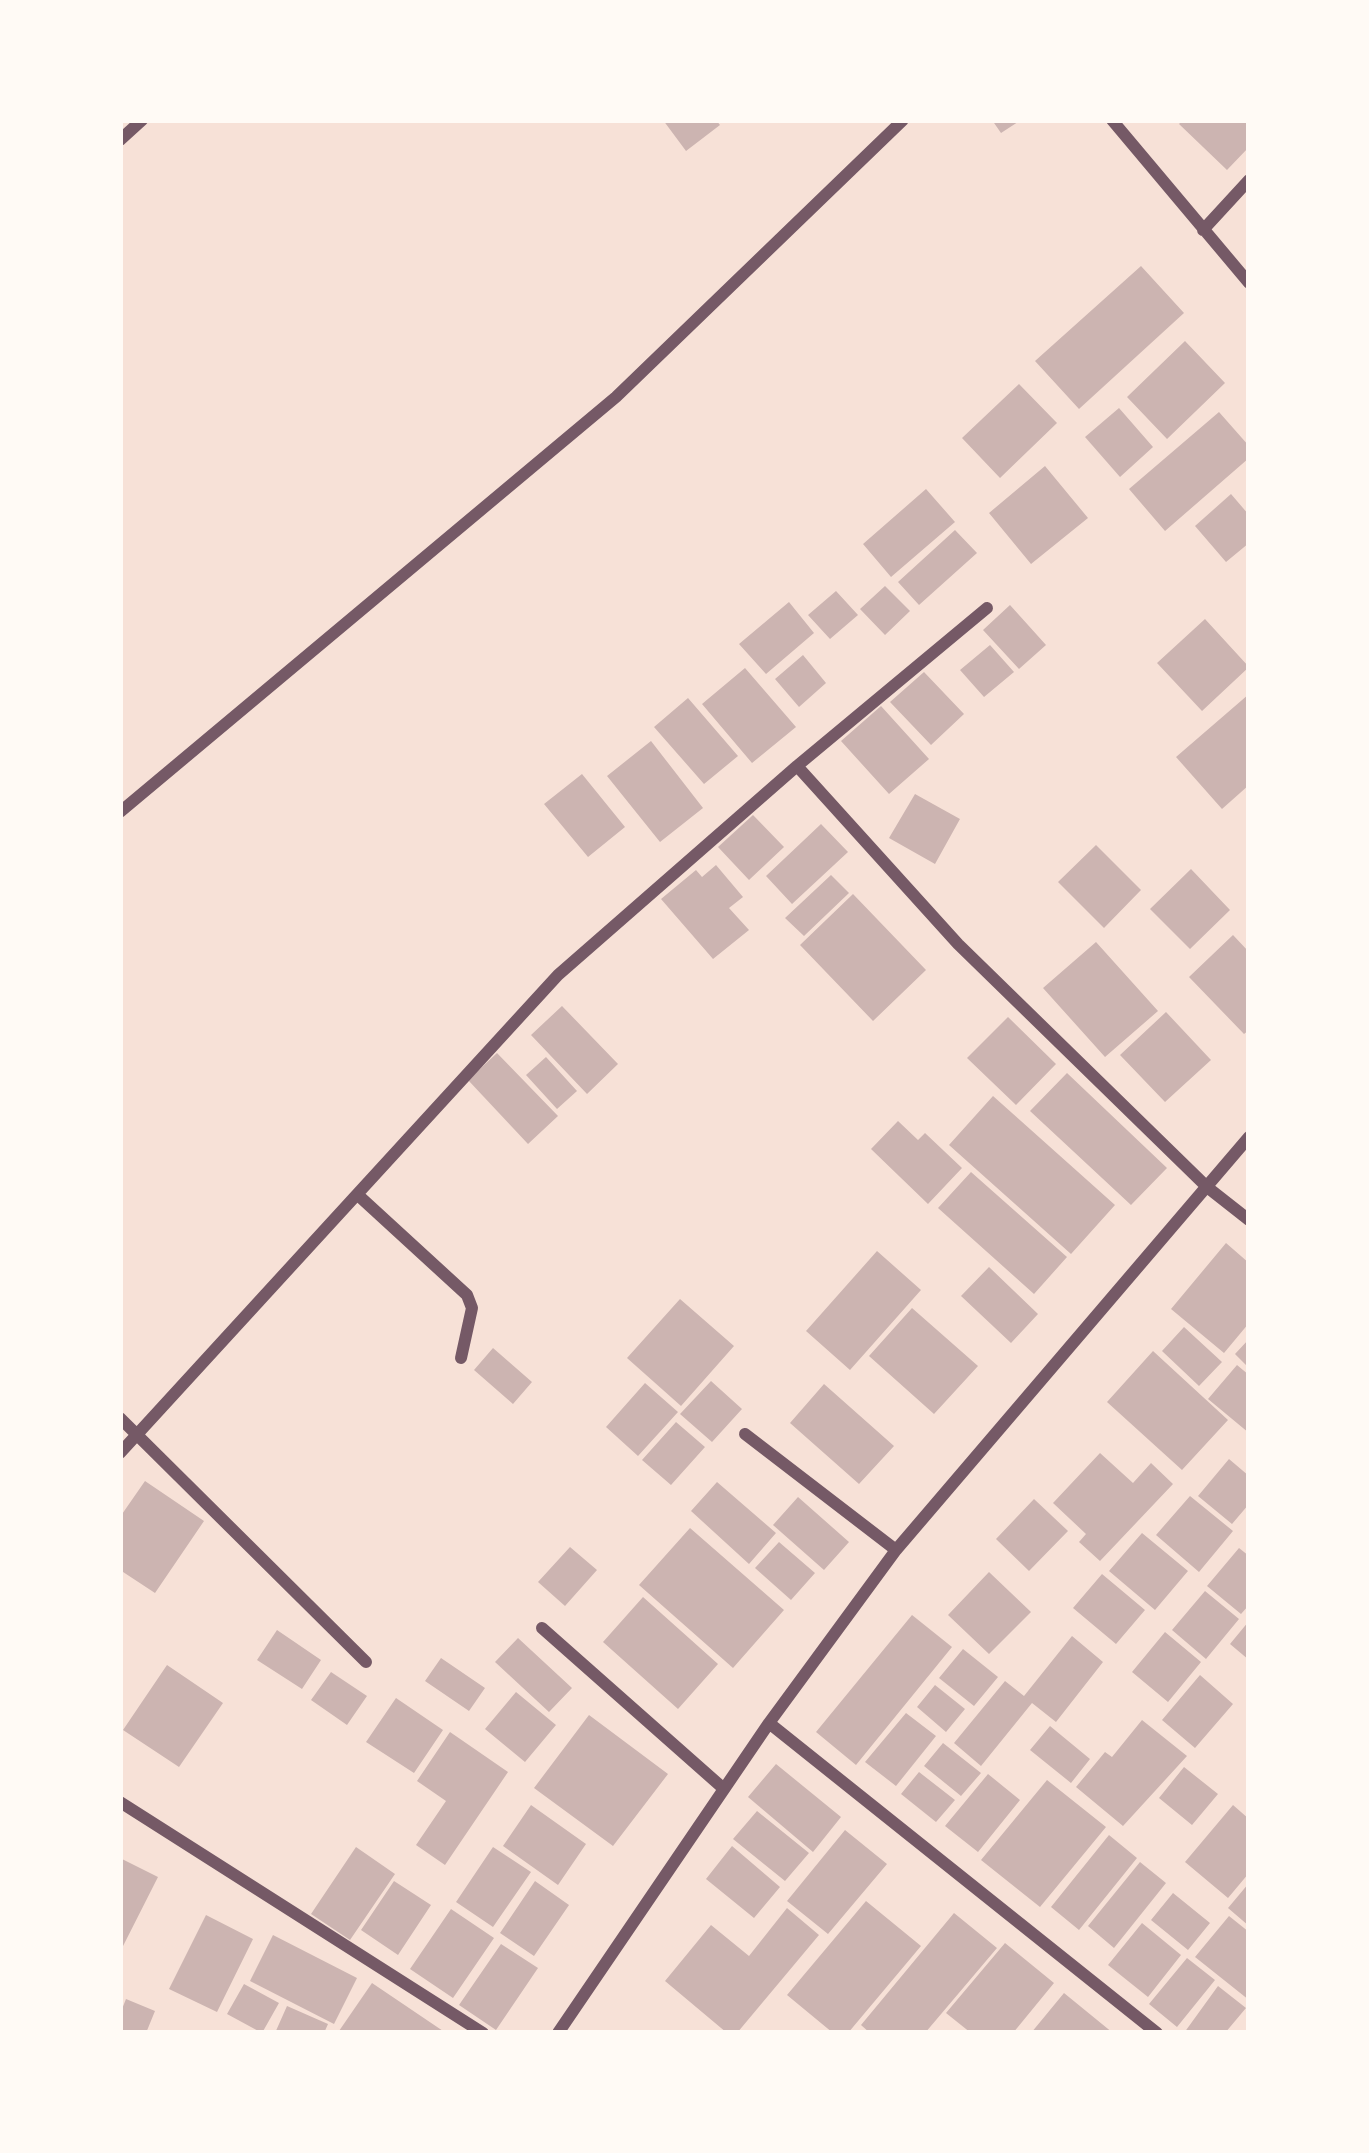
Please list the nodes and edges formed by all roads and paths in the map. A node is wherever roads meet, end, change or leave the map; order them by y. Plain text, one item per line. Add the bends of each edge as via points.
1 (142, 120) edge
2 (903, 120) edge
3 (1112, 120) edge
4 (120, 140) edge
5 (1249, 179) edge
6 (1203, 230) junction
7 (1249, 283) edge
8 (987, 608) dead end
9 (797, 766) junction
10 (120, 812) edge
11 (1249, 1137) edge
12 (1207, 1187) junction
13 (359, 1196) junction
14 (1249, 1220) edge
15 (461, 1358) dead end
16 (120, 1418) edge
17 (138, 1434) junction
18 (745, 1434) dead end
19 (120, 1453) edge
20 (896, 1550) junction
21 (542, 1628) dead end
22 (367, 1662) dead end
23 (769, 1723) junction
24 (724, 1789) junction
25 (120, 1802) edge
26 (483, 2033) edge
27 (558, 2033) edge
28 (1157, 2033) edge

1 - 4 street
2 - 10 street via 616,397
3 - 6 street
5 - 6 street
6 - 7 street
8 - 9 street
9 - 12 street via 958,944
9 - 13 street via 558,975
11 - 12 street
12 - 14 street
12 - 20 street
13 - 15 street via 467,1294 472,1308
13 - 17 street
16 - 17 street
17 - 19 street
17 - 22 street
18 - 20 street
20 - 23 street
21 - 24 street
23 - 24 street
23 - 28 street
24 - 27 street
25 - 26 street

